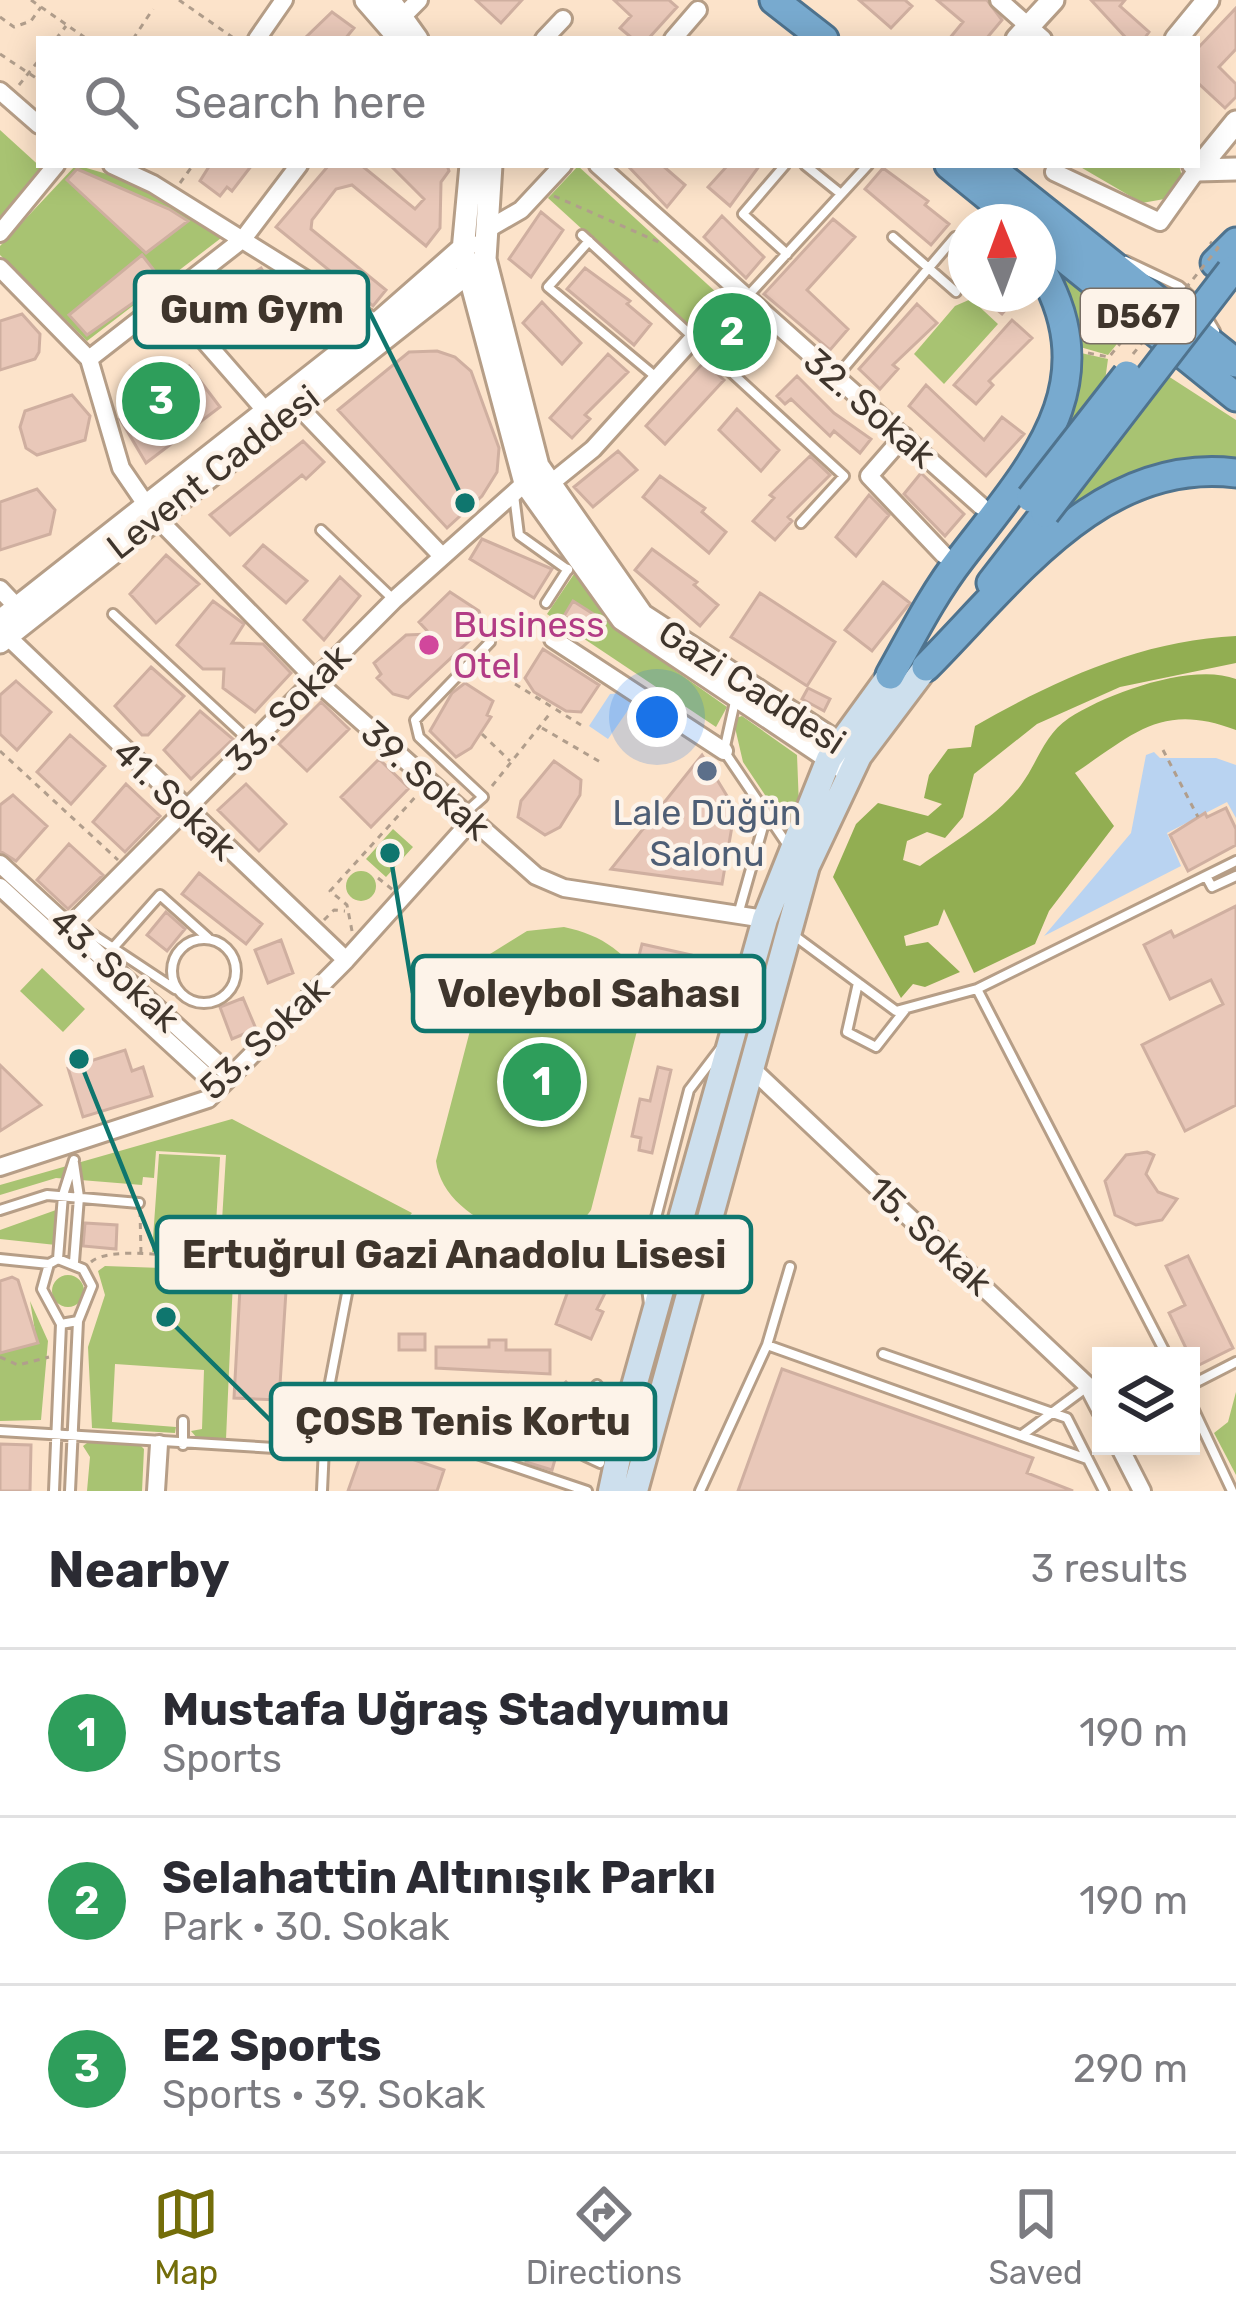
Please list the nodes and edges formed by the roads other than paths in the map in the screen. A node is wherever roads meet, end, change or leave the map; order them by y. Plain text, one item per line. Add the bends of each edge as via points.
1 (284, 0) edge
2 (366, 0) edge
3 (753, 0) edge
4 (773, 0) edge
5 (999, 0) edge
6 (1053, 0) edge
7 (1208, 0) edge
8 (698, 10) dead end
9 (563, 19) dead end
10 (403, 24) edge
11 (1030, 35) edge
12 (259, 36) edge
13 (547, 36) edge
14 (676, 36) edge
15 (795, 36) edge
16 (820, 36) edge
17 (1178, 36) edge
18 (7, 91) edge
19 (36, 121) edge
20 (1236, 122) edge
21 (1200, 161) edge
22 (54, 168) edge
23 (117, 168) edge
24 (297, 168) edge
25 (471, 168) edge
26 (490, 168) edge
27 (560, 168) edge
28 (601, 168) edge
29 (782, 168) edge
30 (809, 168) edge
31 (865, 168) edge
32 (1055, 168) edge
33 (1194, 168) edge
34 (1236, 169) edge
35 (984, 179) edge
36 (841, 194) junction
37 (1004, 204) edge
38 (0, 233) edge
39 (479, 237) junction
40 (893, 237) dead end
41 (243, 239) junction
42 (948, 246) edge
43 (1056, 252) edge
44 (787, 254) junction
45 (1226, 257) edge
46 (476, 266) junction
47 (0, 268) edge
48 (926, 269) junction
49 (948, 286) edge
50 (741, 295) junction
51 (167, 298) junction
52 (432, 298) junction
53 (1056, 300) edge
54 (477, 309) junction
55 (377, 324) junction
56 (696, 336) junction
57 (88, 359) junction
58 (1236, 359) edge
59 (836, 377) junction
60 (658, 378) junction
61 (1236, 397) edge
62 (299, 407) junction
63 (264, 409) junction
64 (904, 436) junction
65 (1236, 473) edge
66 (551, 483) junction
67 (519, 489) junction
68 (1038, 505) junction
69 (981, 506) dead end
70 (149, 509) junction
71 (800, 523) dead end
72 (321, 530) dead end
73 (441, 555) junction
74 (944, 555) dead end
75 (573, 566) junction
76 (0, 589) edge
77 (394, 600) junction
78 (546, 603) dead end
79 (113, 614) dead end
80 (6, 626) edge
81 (553, 639) dead end
82 (490, 642) dead end
83 (926, 667) junction
84 (890, 676) junction
85 (315, 679) junction
86 (736, 696) junction
87 (783, 726) junction
88 (253, 744) junction
89 (724, 751) junction
90 (844, 758) junction
91 (811, 800) junction
92 (186, 813) junction
93 (767, 815) junction
94 (467, 818) junction
95 (791, 849) junction
96 (1236, 861) edge
97 (0, 864) edge
98 (1206, 876) junction
99 (1236, 876) edge
100 (0, 887) edge
101 (738, 915) junction
102 (776, 924) junction
103 (68, 931) junction
104 (209, 939) junction
105 (112, 949) junction
106 (346, 961) junction
107 (858, 983) junction
108 (977, 988) junction
109 (179, 992) junction
110 (905, 1010) junction
111 (751, 1068) junction
112 (225, 1082) junction
113 (74, 1152) junction
114 (0, 1167) edge
115 (63, 1195) junction
116 (79, 1197) junction
117 (139, 1204) road end
118 (0, 1210) edge
119 (0, 1259) edge
120 (54, 1261) junction
121 (74, 1262) junction
122 (790, 1267) dead end
123 (348, 1288) dead end
124 (78, 1321) junction
125 (61, 1324) junction
126 (767, 1345) junction
127 (1162, 1347) edge
128 (883, 1354) dead end
129 (1236, 1362) edge
130 (1200, 1380) edge
131 (597, 1384) dead end
132 (1088, 1386) junction
133 (1092, 1394) edge
134 (326, 1403) junction
135 (1051, 1413) junction
136 (183, 1421) dead end
137 (1200, 1423) edge
138 (0, 1431) edge
139 (1022, 1435) junction
140 (57, 1436) junction
141 (74, 1437) junction
142 (159, 1444) junction
143 (183, 1445) junction
144 (324, 1451) junction
145 (1124, 1455) edge
146 (585, 1456) dead end
147 (1088, 1459) junction
148 (620, 1477) edge
149 (54, 1491) edge
150 (70, 1491) edge
151 (156, 1491) edge
152 (322, 1491) edge
153 (587, 1491) edge
154 (700, 1491) edge
155 (1104, 1491) edge
156 (1142, 1491) edge
157 (1232, 1491) edge

1 - 12 street
2 - 10 street
3 - 15 highway
4 - 16 highway
5 - 11 street
6 - 11 street
7 - 17 street
8 - 14 street
9 - 13 street
18 - 19 street
20 - 21 street
22 - 38 street
23 - 41 street
24 - 41 street
25 - 39 street
26 - 39 street
27 - 39 street via 521,210
28 - 50 street, 32. Sokak
29 - 44 lane via 743,214
30 - 36 lane
31 - 36 lane
32 - 33 street via 1160,222
33 - 34 street
35 - 37 highway, D567
35 - 58 highway, D567 via 1092,245
36 - 44 lane
39 - 46 street, Gazi Caddesi
39 - 55 street, Levent Caddesi
40 - 48 lane
41 - 51 street
41 - 55 street
42 - 48 lane
43 - 61 highway, D567
44 - 50 lane
45 - 68 highway, bridge
46 - 52 street, Levent Caddesi
46 - 54 street
46 - 66 street, Gazi Caddesi via 536,459
47 - 57 street, 39. Sokak
48 - 49 lane
48 - 59 lane
50 - 56 street
50 - 59 street, 32. Sokak
51 - 57 street
51 - 63 street
52 - 54 street via 452,296
52 - 62 street, Levent Caddesi
53 - 84 highway via 1066,376 1054,426 948,576
54 - 67 street
55 - 63 street, Levent Caddesi
56 - 60 street
56 - 60 lane via 585,238 548,286
56 - 71 lane via 740,386 844,476
57 - 70 street, 39. Sokak via 121,468
59 - 64 street, 32. Sokak
60 - 66 street
62 - 70 street, Levent Caddesi
62 - 73 street
63 - 70 street, Levent Caddesi
64 - 69 street, 32. Sokak
64 - 74 street via 869,476
65 - 83 highway via 1175,472 1108,496
66 - 90 street, Gazi Caddesi via 642,616
67 - 73 street, 33. Sokak
67 - 75 street
67 - 75 lane via 520,535
68 - 83 highway
68 - 84 highway
70 - 80 street, Levent Caddesi
70 - 80 street, Levent Caddesi
70 - 85 street, 39. Sokak
72 - 77 lane
73 - 77 street, 33. Sokak
75 - 78 lane
75 - 86 street via 622,619
76 - 80 street, 41. Sokak
77 - 85 street, 33. Sokak
79 - 88 lane
80 - 92 street, 41. Sokak
81 - 89 street
82 - 94 lane via 416,720 419,737 483,797
83 - 90 main road
84 - 90 main road
85 - 88 street, 33. Sokak
85 - 94 street, 39. Sokak
86 - 87 street
86 - 89 lane
87 - 90 street
87 - 91 street via 809,758
88 - 92 street, 33. Sokak
89 - 93 lane
90 - 91 main road
90 - 102 main road via 820,833
91 - 95 main road
92 - 103 street, 33. Sokak
92 - 106 street, 41. Sokak
93 - 95 lane
93 - 101 lane
94 - 101 street, 39. Sokak via 536,877 564,888
94 - 106 street, 53. Sokak
95 - 102 main road
96 - 98 lane
97 - 103 street, 43. Sokak
98 - 99 lane via 1212,887
98 - 108 lane
100 - 103 street, 43. Sokak
101 - 102 street, 39. Sokak
102 - 107 lane
102 - 111 main road
102 - 148 main road via 731,1040 652,1320
103 - 105 lane
103 - 112 street, 43. Sokak
104 - 105 lane via 160,895
104 - 109 lane via 179,950 171,971
104 - 109 lane via 229,950 234,982 209,1003
105 - 109 lane
106 - 112 street, 53. Sokak
107 - 110 lane
107 - 110 lane via 847,1032 876,1047
108 - 110 lane
108 - 127 lane
111 - 132 street, 15. Sokak
111 - 148 main road
112 - 113 street, 53. Sokak via 200,1103
113 - 114 street, 53. Sokak
113 - 115 lane
113 - 116 lane
115 - 116 lane
115 - 118 lane
115 - 120 lane
116 - 117 lane
116 - 121 lane
119 - 120 lane
120 - 121 lane
120 - 125 lane via 42,1289
121 - 124 lane via 92,1295
122 - 126 lane
123 - 134 lane
124 - 125 lane
124 - 141 lane
125 - 140 lane
126 - 139 lane
126 - 154 lane
128 - 135 lane
129 - 130 lane
131 - 148 lane via 609,1406
132 - 133 street, 15. Sokak
132 - 135 lane
134 - 144 lane
134 - 153 lane
135 - 139 lane
135 - 147 lane via 1067,1418
136 - 143 lane
137 - 157 lane
138 - 140 lane
139 - 147 lane
140 - 141 lane
140 - 149 lane
141 - 142 lane
141 - 150 lane
142 - 143 lane
142 - 151 street
143 - 144 lane
144 - 152 lane
145 - 156 street
146 - 148 lane
147 - 155 lane

